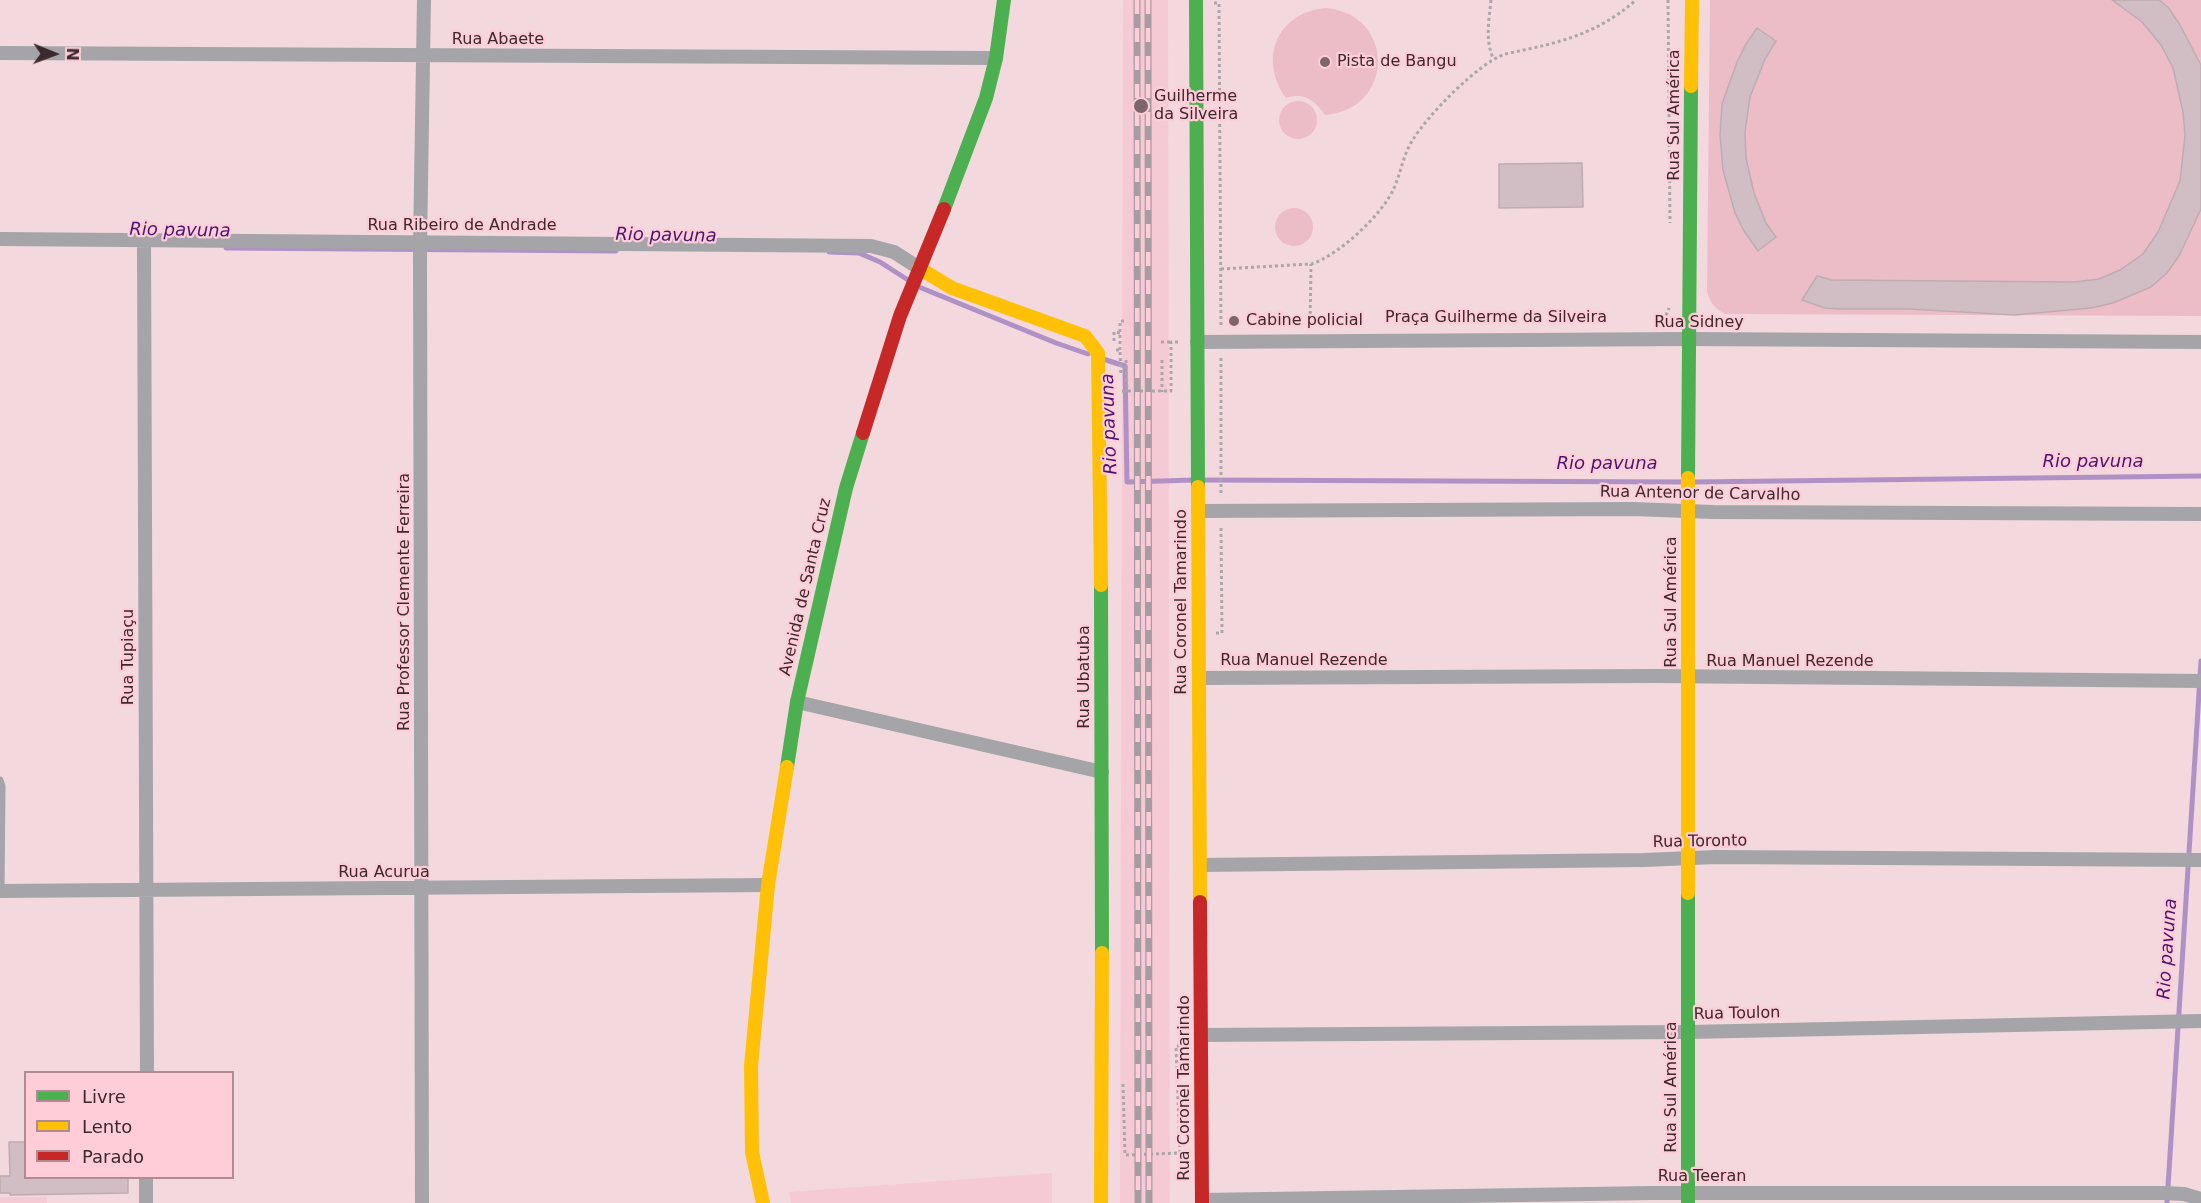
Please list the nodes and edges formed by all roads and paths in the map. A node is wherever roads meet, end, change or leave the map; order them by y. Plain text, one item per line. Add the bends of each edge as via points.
1 (424, 0) edge
2 (1004, 0) edge
3 (1196, 0) edge
4 (1215, 0) edge
5 (1491, 0) edge
6 (1636, 0) edge
7 (1668, 0) edge
8 (1692, 0) edge
9 (0, 53) edge
10 (423, 56) junction
11 (996, 58) junction
12 (1493, 58) junction
13 (1670, 232) dead end
14 (0, 239) edge
15 (144, 244) junction
16 (420, 248) junction
17 (1311, 264) junction
18 (919, 268) junction
19 (1216, 270) junction
20 (1670, 302) dead end
21 (1126, 321) dead end
22 (1228, 326) dead end
23 (1652, 327) dead end
24 (1689, 339) junction
25 (1310, 341) junction
26 (1161, 342) dead end
27 (1171, 342) dead end
28 (1197, 342) junction
29 (2201, 342) edge
30 (1120, 350) dead end
31 (1126, 360) dead end
32 (1162, 360) dead end
33 (1171, 361) dead end
34 (1122, 392) dead end
35 (1127, 392) junction
36 (1162, 392) junction
37 (1198, 511) junction
38 (1688, 511) junction
39 (2201, 514) edge
40 (1689, 677) junction
41 (1199, 678) junction
42 (2201, 681) edge
43 (797, 702) junction
44 (1102, 772) junction
45 (0, 780) edge
46 (1689, 859) junction
47 (2201, 860) edge
48 (1200, 865) junction
49 (768, 885) junction
50 (422, 889) junction
51 (147, 890) junction
52 (0, 891) edge
53 (2201, 1021) edge
54 (1689, 1032) junction
55 (1201, 1035) junction
56 (147, 1071) edge
57 (1180, 1153) dead end
58 (1125, 1155) dead end
59 (146, 1179) edge
60 (1688, 1198) edge
61 (2201, 1199) edge
62 (1202, 1201) edge
63 (146, 1203) edge
64 (422, 1203) edge
65 (763, 1203) edge
66 (1101, 1203) edge

1 - 10 street, Rua Professor Clemente Ferreira
2 - 11 main road, Avenida de Santa Cruz
3 - 28 main road, Rua Coronel Tamarindo
4 - 19 path
5 - 12 path via 1488,46
6 - 12 path via 1580,36
7 - 13 path
8 - 24 main road, Rua Sul América
9 - 10 street, Rua Abaete
10 - 11 street, Rua Abaete
10 - 16 street, Rua Professor Clemente Ferreira
11 - 18 main road, Avenida de Santa Cruz via 986,99
12 - 17 path via 1422,127 1404,156 1387,202 1372,219 1357,234
14 - 15 street, Rua Ribeiro de Andrade
15 - 16 street, Rua Ribeiro de Andrade
15 - 51 street, Rua Tupiaçu
16 - 18 street, Rua Ribeiro de Andrade via 872,246 894,252
16 - 50 street, Rua Professor Clemente Ferreira
17 - 19 path
17 - 25 path
18 - 43 main road, Avenida de Santa Cruz via 846,488
18 - 44 main road, Rua Ubatuba via 952,288 1085,336 1098,353
19 - 22 path via 1218,313
20 - 23 path via 1665,318
21 - 30 path via 1120,321
24 - 25 street, Rua Sidney
24 - 29 street, Rua Sidney
24 - 38 main road, Rua Sul América
25 - 28 street, Rua Sidney
26 - 27 path
28 - 37 main road, Rua Coronel Tamarindo
31 - 35 path
32 - 36 path
33 - 36 path via 1171,391
34 - 35 path
35 - 36 path
37 - 38 street, Rua Antenor de Carvalho
37 - 41 main road, Rua Coronel Tamarindo
38 - 39 street, Rua Antenor de Carvalho
38 - 40 main road, Rua Sul América
40 - 41 street, Rua Manuel Rezende
40 - 42 street, Rua Manuel Rezende
40 - 46 main road, Rua Sul América
41 - 48 main road, Rua Coronel Tamarindo
43 - 44 street
43 - 49 main road, Avenida de Santa Cruz
44 - 66 main road, Rua Ubatuba
45 - 52 lane
46 - 47 street, Rua Toronto
46 - 48 street, Rua Toronto
46 - 54 main road, Rua Sul América
48 - 55 main road, Rua Coronel Tamarindo
49 - 50 street, Rua Acurua
49 - 65 main road, Avenida de Santa Cruz via 751,1066 752,1152
50 - 51 street, Rua Acurua
50 - 64 street, Rua Professor Clemente Ferreira
51 - 52 street, Rua Acurua
51 - 56 street, Rua Tupiaçu
53 - 54 street, Rua Toulon
54 - 55 street, Rua Toulon
54 - 60 main road, Rua Sul América
55 - 62 main road, Rua Coronel Tamarindo
57 - 58 path
59 - 63 street
60 - 61 street, Rua Teeran via 2164,1193
60 - 62 street, Rua Teeran

